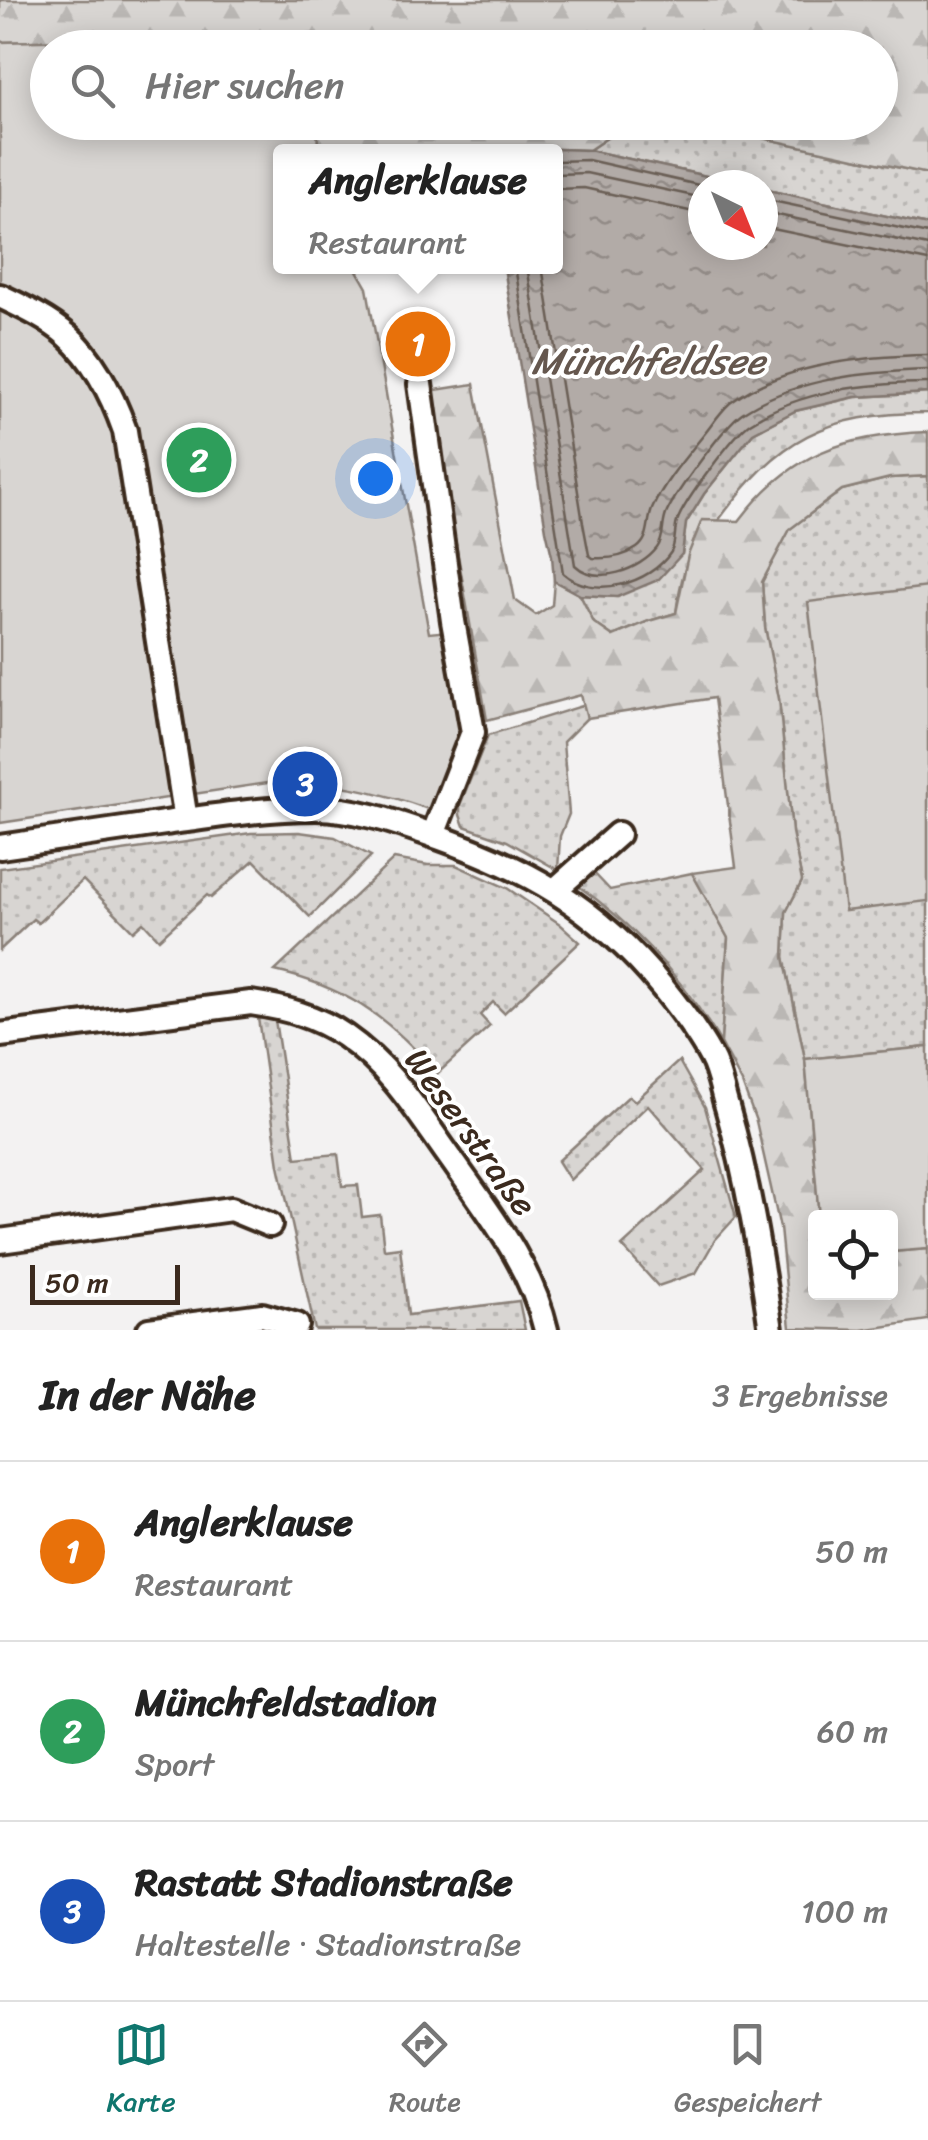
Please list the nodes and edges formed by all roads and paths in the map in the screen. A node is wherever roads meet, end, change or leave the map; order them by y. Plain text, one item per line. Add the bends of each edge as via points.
1 (0, 296) edge
2 (420, 384) dead end
3 (186, 820) junction
4 (618, 834) dead end
5 (433, 835) junction
6 (0, 847) edge
7 (555, 890) junction
8 (0, 1035) edge
9 (270, 1225) dead end
10 (0, 1241) edge
11 (297, 1325) dead end
12 (149, 1330) edge
13 (546, 1330) edge
14 (772, 1330) edge

1 - 3 street via 69,337 94,367 125,431
2 - 5 street via 473,732
3 - 5 street via 318,808
3 - 6 street
4 - 7 street
5 - 7 street
7 - 14 street via 636,956 713,1059 737,1142
8 - 13 street, Weserstraße via 252,1003 326,1024 370,1055 414,1105 509,1243
9 - 10 street via 231,1208
11 - 12 street via 262,1315

